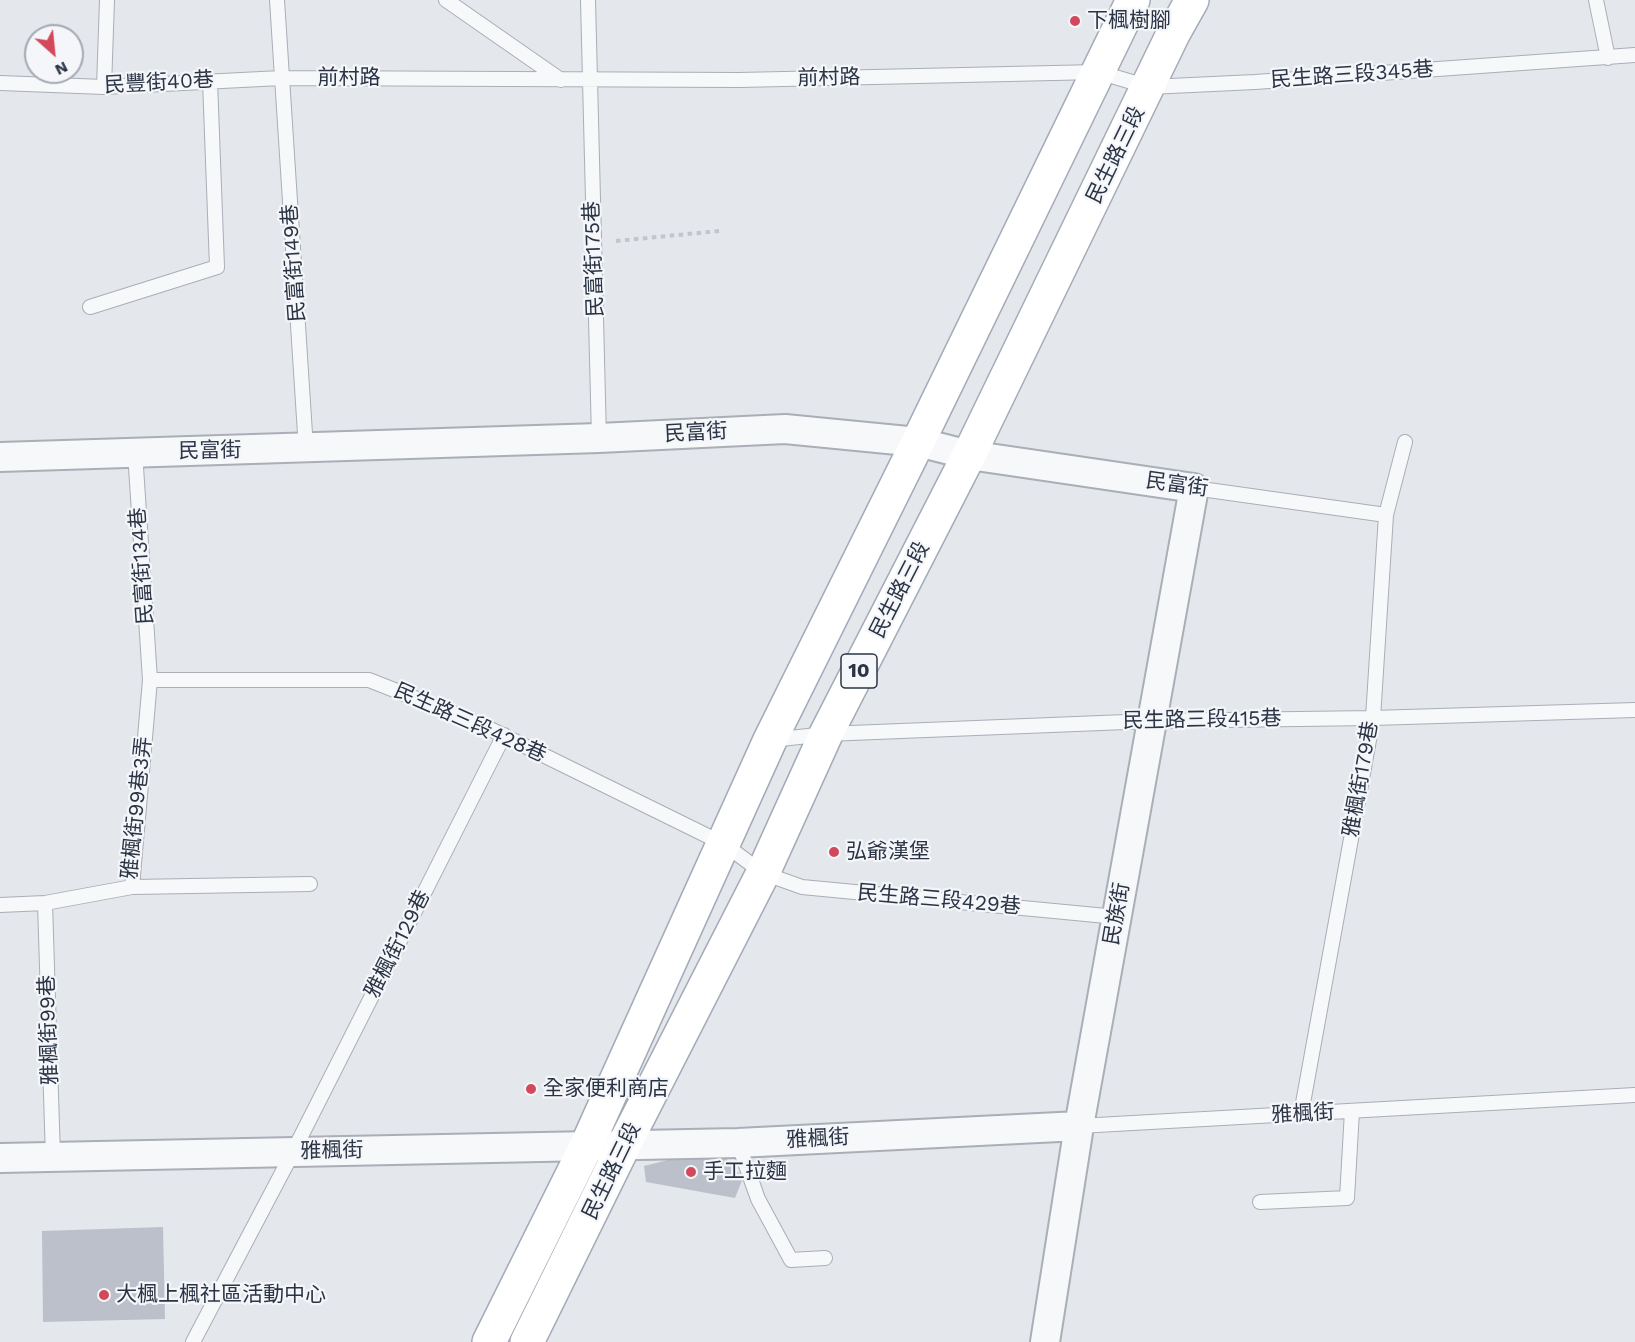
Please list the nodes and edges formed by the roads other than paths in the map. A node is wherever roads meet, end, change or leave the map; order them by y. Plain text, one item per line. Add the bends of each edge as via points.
1 (107, 0) edge
2 (278, 0) edge
3 (446, 0) edge
4 (588, 0) edge
5 (1133, 0) edge
6 (1192, 0) edge
7 (1596, 0) edge
8 (1635, 55) edge
9 (1608, 58) junction
10 (1098, 72) junction
11 (281, 78) junction
12 (561, 80) junction
13 (590, 80) junction
14 (210, 81) junction
15 (0, 83) edge
16 (104, 87) junction
17 (1149, 87) junction
18 (90, 307) dead end
19 (599, 438) junction
20 (918, 442) junction
21 (1405, 442) dead end
22 (306, 449) junction
23 (135, 452) junction
24 (969, 455) junction
25 (0, 457) edge
26 (1194, 488) junction
27 (1386, 515) junction
28 (150, 680) junction
29 (1635, 710) edge
30 (1373, 718) junction
31 (1151, 721) junction
32 (826, 734) junction
33 (504, 735) junction
34 (770, 740) junction
35 (724, 844) junction
36 (763, 873) junction
37 (310, 884) dead end
38 (132, 887) junction
39 (45, 903) junction
40 (0, 905) edge
41 (1117, 917) junction
42 (1635, 1095) edge
43 (1352, 1111) junction
44 (1301, 1114) junction
45 (1079, 1126) junction
46 (738, 1143) junction
47 (587, 1145) junction
48 (624, 1145) junction
49 (293, 1152) junction
50 (0, 1158) edge
51 (53, 1158) junction
52 (1260, 1202) dead end
53 (825, 1258) dead end
54 (193, 1342) edge
55 (489, 1342) edge
56 (527, 1342) edge
57 (1046, 1342) edge

1 - 16 lane
2 - 11 lane, 民富街149巷
3 - 12 lane
4 - 13 lane, 民富街175巷
5 - 10 main road, 民生路三段 / 10
6 - 17 main road, 民生路三段 / 10
7 - 9 lane
8 - 9 lane, 民生路三段345巷
9 - 17 lane, 民生路三段345巷
10 - 13 lane, 前村路
10 - 17 lane, 民生路三段345巷
10 - 20 main road, 民生路三段 / 10
11 - 12 lane, 前村路
11 - 14 lane, 民豐街40巷
11 - 22 lane, 民富街149巷
12 - 13 lane, 前村路
13 - 19 lane, 民富街175巷
14 - 16 lane, 民豐街40巷
14 - 18 lane via 217,267
15 - 16 lane, 民豐街40巷
17 - 24 main road, 民生路三段 / 10
19 - 20 street, 民富街 via 785,429
19 - 22 street, 民富街
20 - 24 street, 民富街
20 - 34 main road, 民生路三段 / 10
21 - 27 lane, 雅楓街179巷
22 - 23 street, 民富街
23 - 25 street, 民富街
23 - 28 lane, 民富街134巷
24 - 26 street, 民富街
24 - 32 main road, 民生路三段 / 10
26 - 27 lane, 民富街
26 - 31 street, 民族街
27 - 30 lane, 雅楓街179巷
28 - 33 lane, 民生路三段428巷 via 369,680
28 - 38 lane, 雅楓街99巷3弄
29 - 30 lane, 民生路三段415巷
30 - 31 lane, 民生路三段415巷
30 - 44 lane, 雅楓街179巷
31 - 32 lane, 民生路三段415巷
31 - 41 street, 民族街
32 - 34 lane, 民生路三段415巷
32 - 36 main road, 民生路三段 / 10
33 - 35 lane, 民生路三段428巷
33 - 49 lane, 雅楓街129巷
34 - 35 main road, 民生路三段 / 10
35 - 36 lane, 民生路三段428巷
35 - 47 main road, 民生路三段 / 10
36 - 41 lane, 民生路三段429巷 via 802,887
36 - 48 main road, 民生路三段 / 10
37 - 38 lane
38 - 39 lane, 雅楓街99巷3弄
39 - 40 lane, 雅楓街99巷3弄
39 - 51 lane, 雅楓街99巷
41 - 45 street, 民族街
42 - 43 lane, 雅楓街
43 - 44 lane, 雅楓街
43 - 52 lane via 1347,1198
44 - 45 lane, 雅楓街
45 - 46 street, 雅楓街
45 - 57 street, 民族街
46 - 48 street, 雅楓街
46 - 53 lane via 758,1199 791,1260
47 - 48 street, 雅楓街
47 - 49 street, 雅楓街
47 - 55 main road, 民生路三段 / 10
48 - 56 main road, 民生路三段 / 10
49 - 51 street, 雅楓街
49 - 54 lane, 雅楓街129巷
50 - 51 street, 雅楓街

